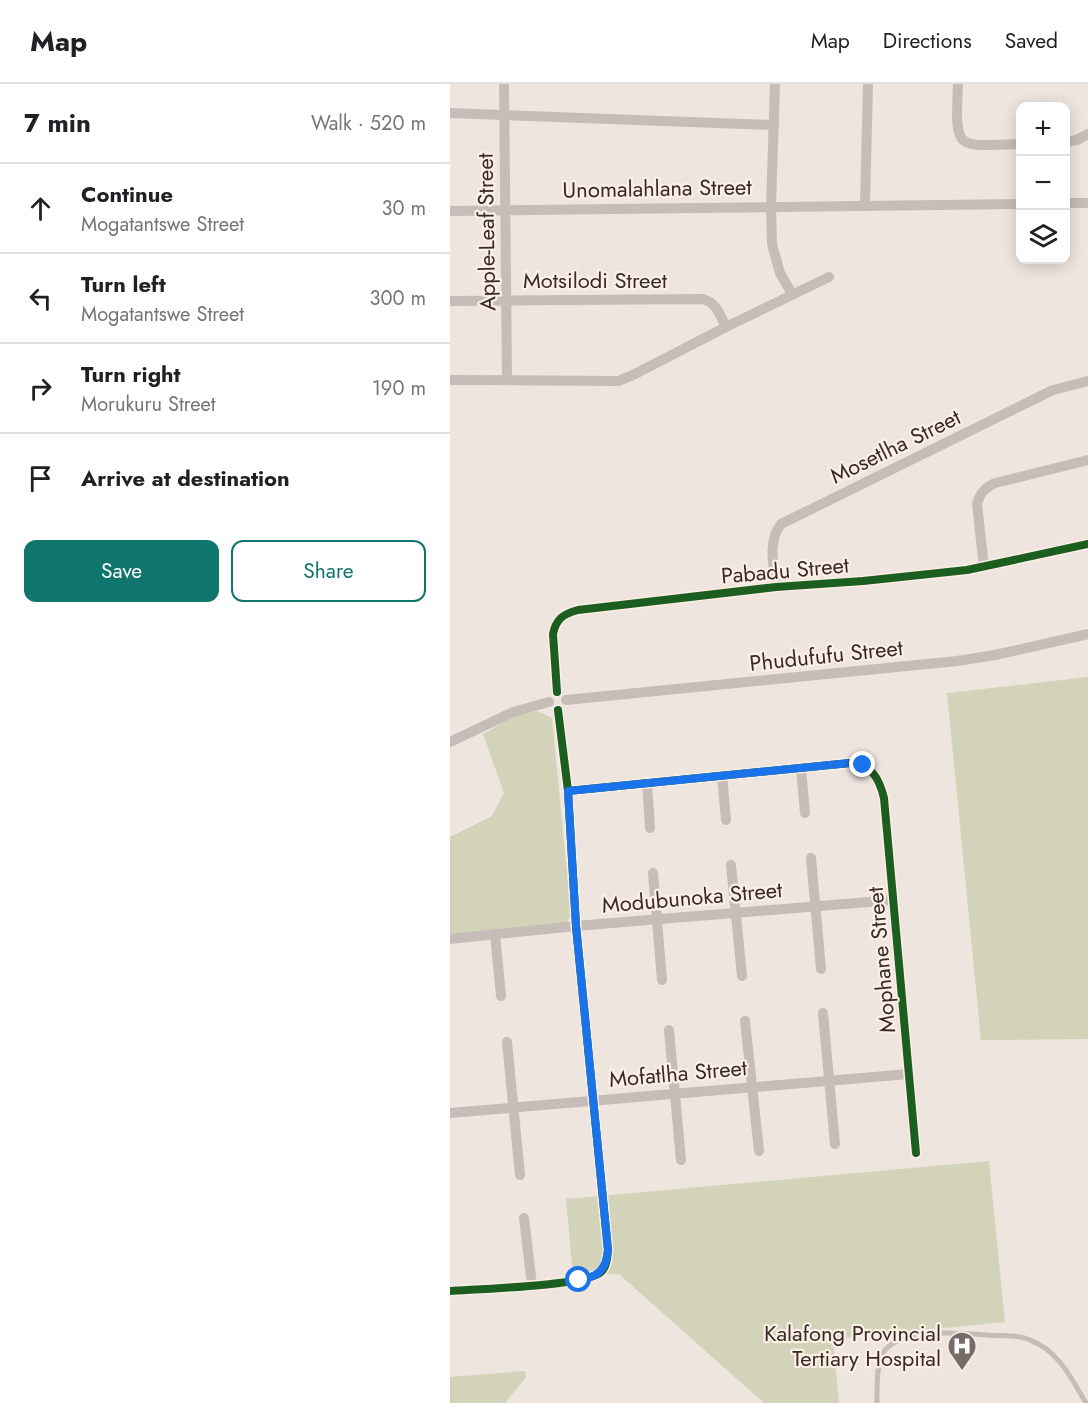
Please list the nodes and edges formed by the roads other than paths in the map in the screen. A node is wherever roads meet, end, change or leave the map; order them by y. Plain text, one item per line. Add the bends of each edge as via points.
1 (504, 84) edge
2 (775, 84) edge
3 (868, 84) edge
4 (958, 84) edge
5 (450, 113) edge
6 (504, 113) junction
7 (774, 125) junction
8 (1088, 134) edge
9 (1070, 141) edge
10 (1016, 144) edge
11 (1070, 203) edge
12 (1088, 203) edge
13 (1016, 204) edge
14 (771, 206) junction
15 (865, 206) junction
16 (505, 210) junction
17 (450, 211) edge
18 (830, 277) dead end
19 (792, 294) junction
20 (506, 300) junction
21 (450, 301) edge
22 (726, 327) junction
23 (450, 380) edge
24 (507, 380) junction
25 (1088, 381) edge
26 (1088, 460) edge
27 (1088, 544) edge
28 (984, 567) junction
29 (776, 587) junction
30 (1088, 634) edge
31 (557, 692) junction
32 (567, 700) junction
33 (549, 702) junction
34 (558, 710) junction
35 (450, 742) edge
36 (801, 768) junction
37 (722, 776) junction
38 (647, 783) junction
39 (568, 791) junction
40 (805, 813) dead end
41 (726, 820) dead end
42 (650, 828) dead end
43 (811, 858) dead end
44 (731, 865) dead end
45 (653, 873) dead end
46 (893, 900) junction
47 (815, 906) junction
48 (736, 913) junction
49 (657, 919) junction
50 (576, 926) junction
51 (495, 934) junction
52 (450, 939) edge
53 (821, 969) dead end
54 (742, 976) dead end
55 (662, 980) dead end
56 (501, 996) dead end
57 (822, 1013) dead end
58 (745, 1021) dead end
59 (669, 1030) dead end
60 (507, 1042) dead end
61 (909, 1074) junction
62 (829, 1080) junction
63 (752, 1086) junction
64 (675, 1093) junction
65 (594, 1099) junction
66 (513, 1107) junction
67 (450, 1113) edge
68 (835, 1144) dead end
69 (759, 1151) dead end
70 (916, 1153) dead end
71 (681, 1160) dead end
72 (520, 1175) dead end
73 (524, 1218) dead end
74 (532, 1285) junction
75 (450, 1291) edge
76 (877, 1403) edge
77 (1086, 1403) edge

1 - 6 street, Apple-Leaf Street
2 - 7 street
3 - 15 street
4 - 10 street via 956,120 962,140 974,146
5 - 6 street
6 - 7 street
6 - 16 street, Apple-Leaf Street
7 - 14 street
8 - 9 street
11 - 12 street
13 - 15 street, Unomalahlana Street
14 - 15 street, Unomalahlana Street
14 - 16 street, Unomalahlana Street
14 - 19 street via 772,244 780,273
16 - 17 street, Unomalahlana Street
16 - 20 street, Apple-Leaf Street
18 - 19 street
19 - 22 street
20 - 21 street, Motsilodi Street
20 - 22 street, Motsilodi Street via 703,299 717,308
20 - 24 street, Apple-Leaf Street
22 - 24 street via 618,381
23 - 24 street
25 - 29 street, Mosetlha Street via 1053,390 781,524 772,548
26 - 28 street via 986,487 977,504
27 - 28 street, Pabadu Street
28 - 29 street, Pabadu Street
29 - 31 street, Pabadu Street via 567,613 554,626
30 - 32 street, Phudufufu Street via 957,661
31 - 32 street
31 - 33 street
32 - 34 street
33 - 34 street
33 - 35 street via 513,712
34 - 39 street
36 - 37 street
36 - 40 street
36 - 46 street, Mophane Street via 850,763 869,768 879,782 884,798
37 - 38 street
37 - 41 street
38 - 39 street
38 - 42 street
39 - 50 street
43 - 47 street
44 - 48 street
45 - 49 street
46 - 47 street, Modubunoka Street
46 - 61 street, Mophane Street
47 - 48 street, Modubunoka Street
47 - 53 street
48 - 49 street, Modubunoka Street
48 - 54 street
49 - 50 street, Modubunoka Street
49 - 55 street
50 - 51 street, Modubunoka Street
50 - 65 street
51 - 52 street, Modubunoka Street
51 - 56 street
57 - 62 street
58 - 63 street
59 - 64 street
60 - 66 street
61 - 62 street, Mofatlha Street
61 - 70 street, Mophane Street
62 - 63 street, Mofatlha Street
62 - 68 street
63 - 64 street, Mofatlha Street
63 - 69 street
64 - 65 street, Mofatlha Street
64 - 71 street
65 - 66 street, Mofatlha Street
65 - 74 street via 607,1263 592,1278
66 - 67 street, Mofatlha Street
66 - 72 street
73 - 74 street
74 - 75 street
76 - 77 lane via 882,1354 906,1338 926,1333 1022,1337 1044,1348 1063,1365

